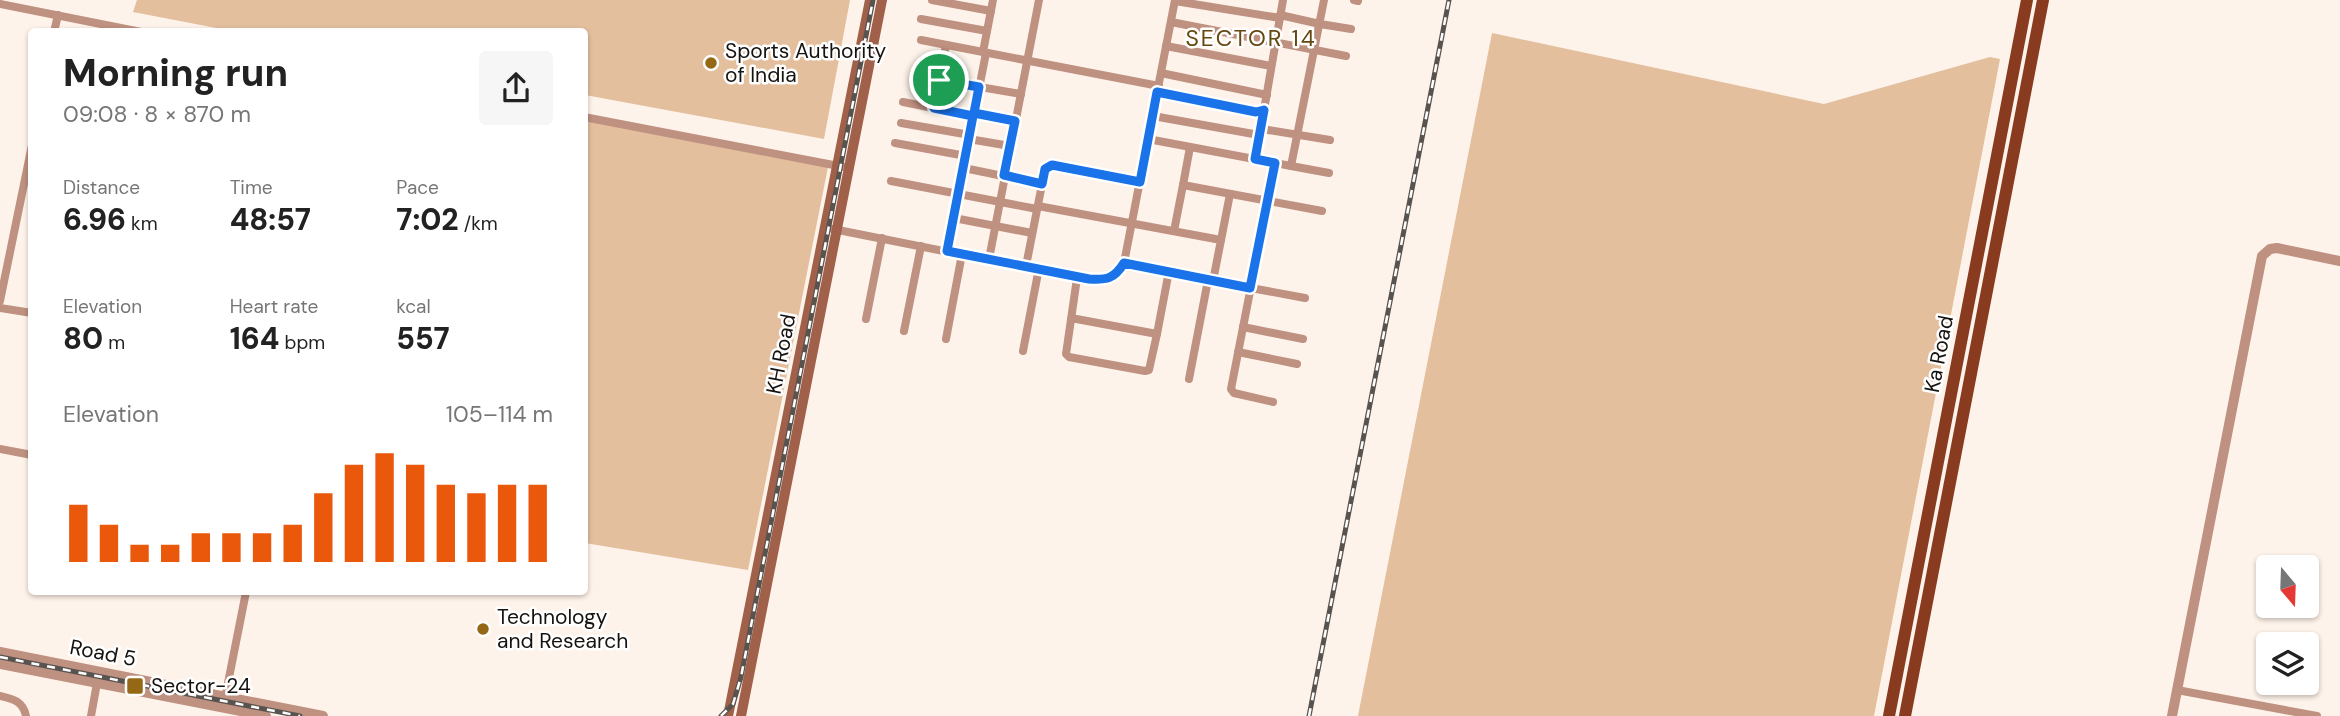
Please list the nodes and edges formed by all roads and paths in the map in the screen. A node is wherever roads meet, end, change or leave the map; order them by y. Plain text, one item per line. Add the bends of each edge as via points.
1 (870, 0) edge
2 (882, 0) edge
3 (932, 0) edge
4 (993, 0) edge
5 (1039, 0) edge
6 (1175, 0) edge
7 (1271, 0) edge
8 (1324, 0) edge
9 (2027, 0) edge
10 (2043, 0) edge
11 (1282, 1) edge
12 (0, 4) edge
13 (991, 11) junction
14 (58, 15) junction
15 (1280, 16) junction
16 (921, 19) dead end
17 (1171, 22) junction
18 (1320, 24) junction
19 (55, 28) edge
20 (121, 28) edge
21 (1351, 29) dead end
22 (987, 31) junction
23 (921, 40) dead end
24 (1276, 42) junction
25 (946, 45) junction
26 (1166, 46) junction
27 (1313, 51) junction
28 (984, 52) junction
29 (1346, 56) dead end
30 (1027, 61) junction
31 (1271, 66) junction
32 (1161, 73) junction
33 (939, 80) junction
34 (979, 87) junction
35 (1158, 89) junction
36 (1021, 94) junction
37 (1267, 95) junction
38 (903, 102) dead end
39 (934, 108) junction
40 (1264, 110) junction
41 (973, 115) junction
42 (1153, 116) junction
43 (588, 118) edge
44 (1015, 121) junction
45 (901, 123) dead end
46 (1260, 132) junction
47 (1297, 134) junction
48 (969, 137) junction
49 (1148, 139) junction
50 (1330, 140) dead end
51 (895, 143) dead end
52 (1010, 146) junction
53 (1190, 147) junction
54 (966, 156) junction
55 (1255, 159) junction
56 (1275, 163) junction
57 (28, 164) edge
58 (1291, 166) junction
59 (844, 167) junction
60 (964, 168) junction
61 (1329, 173) dead end
62 (1004, 175) junction
63 (891, 181) dead end
64 (1140, 182) junction
65 (1042, 184) junction
66 (1183, 185) junction
67 (958, 194) junction
68 (1230, 194) junction
69 (1267, 201) junction
70 (999, 202) junction
71 (1037, 207) junction
72 (1322, 211) dead end
73 (954, 218) junction
74 (1132, 223) junction
75 (995, 226) junction
76 (831, 229) junction
77 (1174, 231) junction
78 (1032, 233) junction
79 (882, 238) junction
80 (1221, 240) junction
81 (920, 246) junction
82 (947, 251) junction
83 (962, 254) junction
84 (989, 259) junction
85 (2340, 261) edge
86 (1124, 263) junction
87 (1026, 266) junction
88 (1039, 268) junction
89 (1169, 271) junction
90 (1077, 278) junction
91 (1210, 280) junction
92 (1250, 288) junction
93 (1305, 298) dead end
94 (0, 301) edge
95 (1969, 303) junction
96 (1984, 305) junction
97 (0, 308) edge
98 (28, 312) edge
99 (1071, 318) junction
100 (866, 319) dead end
101 (1243, 327) junction
102 (904, 331) dead end
103 (1157, 334) junction
104 (1303, 338) dead end
105 (946, 340) dead end
106 (1023, 351) dead end
107 (1238, 352) junction
108 (1297, 364) dead end
109 (1189, 379) dead end
110 (1273, 402) dead end
111 (0, 449) edge
112 (28, 454) edge
113 (245, 595) edge
114 (0, 652) edge
115 (1900, 659) junction
116 (1915, 662) junction
117 (0, 664) edge
118 (99, 671) junction
119 (97, 683) junction
120 (2177, 690) junction
121 (0, 696) edge
122 (224, 702) junction
123 (26, 716) edge
124 (91, 716) edge
125 (266, 716) edge
126 (323, 716) edge
127 (728, 716) edge
128 (741, 716) edge
129 (1889, 716) edge
130 (1905, 716) edge
131 (2172, 716) edge
132 (2317, 716) edge

1 - 59 main road, KH Road
2 - 59 main road, KH Road
3 - 13 street
4 - 13 street
5 - 30 street
6 - 15 street
6 - 17 street
7 - 11 street
8 - 18 street
9 - 95 main road, Ka Road
10 - 96 main road, Ka Road
11 - 15 street
12 - 14 street
13 - 22 street
14 - 19 street
14 - 20 street
15 - 18 street
15 - 24 street
16 - 22 street
17 - 24 street
17 - 26 street
18 - 21 street
18 - 27 street
22 - 28 street
23 - 25 street
24 - 27 street
24 - 31 street
25 - 28 street
25 - 33 street
26 - 31 street
26 - 32 street
27 - 29 street
27 - 47 street
28 - 30 street
28 - 34 street
30 - 35 street
30 - 36 street
31 - 37 street
32 - 35 street
32 - 37 street
33 - 34 street
33 - 39 street
34 - 36 street
34 - 41 street
35 - 40 street via 1256,112
35 - 42 street
36 - 44 street
37 - 40 street
38 - 39 street
39 - 41 street
40 - 46 street
41 - 44 street
41 - 48 street
42 - 46 street
42 - 49 street
43 - 59 street
44 - 52 street
45 - 48 street
46 - 47 street
46 - 55 street
47 - 50 street
47 - 58 street
48 - 52 street
48 - 54 street
49 - 53 street
49 - 64 street
51 - 54 street
52 - 62 street
53 - 55 street
53 - 66 street
54 - 60 street
55 - 56 street
56 - 58 street
56 - 69 street
57 - 94 street
58 - 61 street
59 - 76 main road, KH Road
60 - 62 street
60 - 67 street
62 - 65 street
62 - 70 street
63 - 67 street
64 - 65 street via 1052,165 1045,169
64 - 74 street
65 - 71 street
66 - 68 street
66 - 77 street
67 - 70 street
67 - 73 street
68 - 69 street
68 - 80 street
69 - 72 street
69 - 92 street
70 - 71 street
70 - 75 street
71 - 74 street
71 - 78 street
73 - 75 street
73 - 82 street
74 - 77 street
74 - 86 street
75 - 78 street
75 - 84 street
76 - 79 street
76 - 127 main road, KH Road
76 - 128 main road, KH Road
77 - 80 street
78 - 87 street
79 - 81 street
79 - 100 street
80 - 91 street
81 - 82 street
81 - 102 street
82 - 83 street
83 - 84 street
83 - 105 street
84 - 87 street
85 - 120 street via 2277,248 2262,256
86 - 89 street
86 - 90 street via 1106,280
87 - 88 street
88 - 90 street
88 - 106 street
89 - 91 street
89 - 103 street
90 - 99 street
91 - 92 street
91 - 109 street
92 - 93 street
92 - 101 street
95 - 96 main road
95 - 115 main road, Ka Road
96 - 116 main road, Ka Road
97 - 98 street
99 - 103 street
99 - 103 street via 1069,357 1149,370
101 - 104 street
101 - 107 street
107 - 108 street
107 - 110 street via 1232,392
111 - 112 street
113 - 122 street
114 - 118 street, Road 5
115 - 116 main road
115 - 129 main road, Ka Road
116 - 130 main road, Ka Road
117 - 119 street, Road 5
118 - 119 street
118 - 122 street, Road 5
119 - 122 street, Road 5
119 - 124 street
120 - 131 street
120 - 132 street
121 - 123 street via 16,700
122 - 125 street, Road 5
122 - 126 street, Road 5

